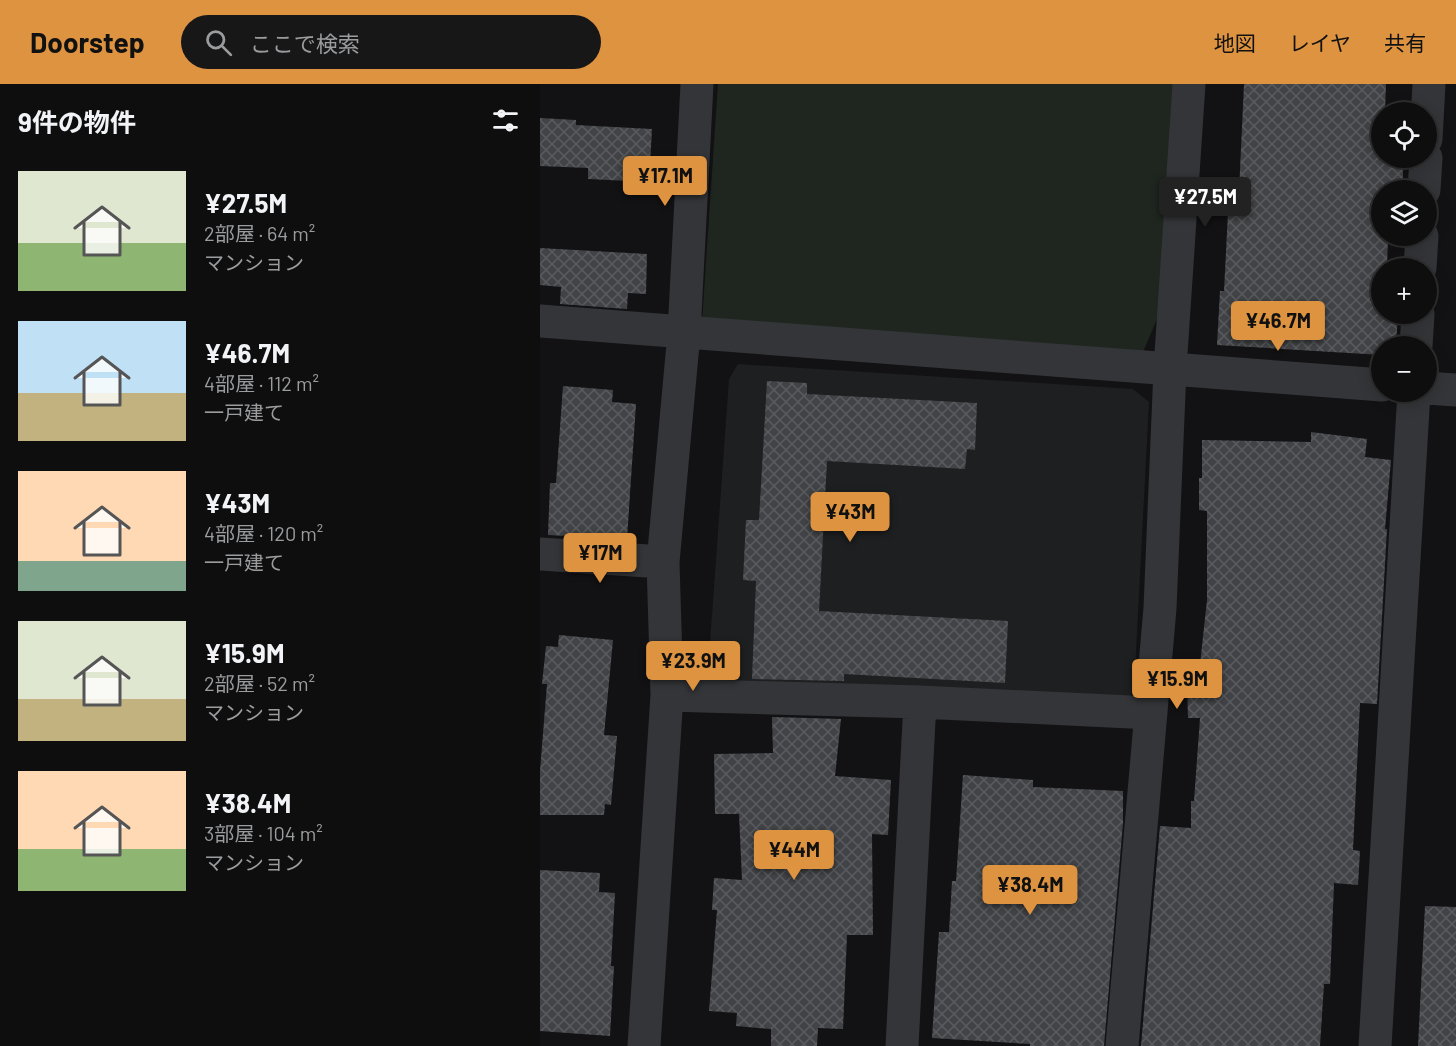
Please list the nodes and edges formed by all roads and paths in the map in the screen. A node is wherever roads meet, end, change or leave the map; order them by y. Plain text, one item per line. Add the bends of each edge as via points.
1 (697, 84) edge
2 (1189, 84) edge
3 (1429, 84) edge
4 (1428, 102) edge
5 (540, 321) edge
6 (684, 333) junction
7 (1170, 369) junction
8 (1371, 384) edge
9 (1437, 389) edge
10 (1456, 390) edge
11 (1413, 402) edge
12 (540, 554) edge
13 (663, 562) junction
14 (668, 695) junction
15 (920, 702) junction
16 (1151, 713) junction
17 (644, 1046) edge
18 (902, 1046) edge
19 (1122, 1046) edge
20 (1375, 1046) edge

1 - 6 street
2 - 7 street
3 - 4 street
5 - 6 street
6 - 7 street
6 - 13 street
7 - 8 street
7 - 16 street via 1160,608
9 - 10 street
11 - 20 street
12 - 13 street
13 - 14 street
14 - 15 street
14 - 17 street
15 - 16 street
15 - 18 street
16 - 19 street

